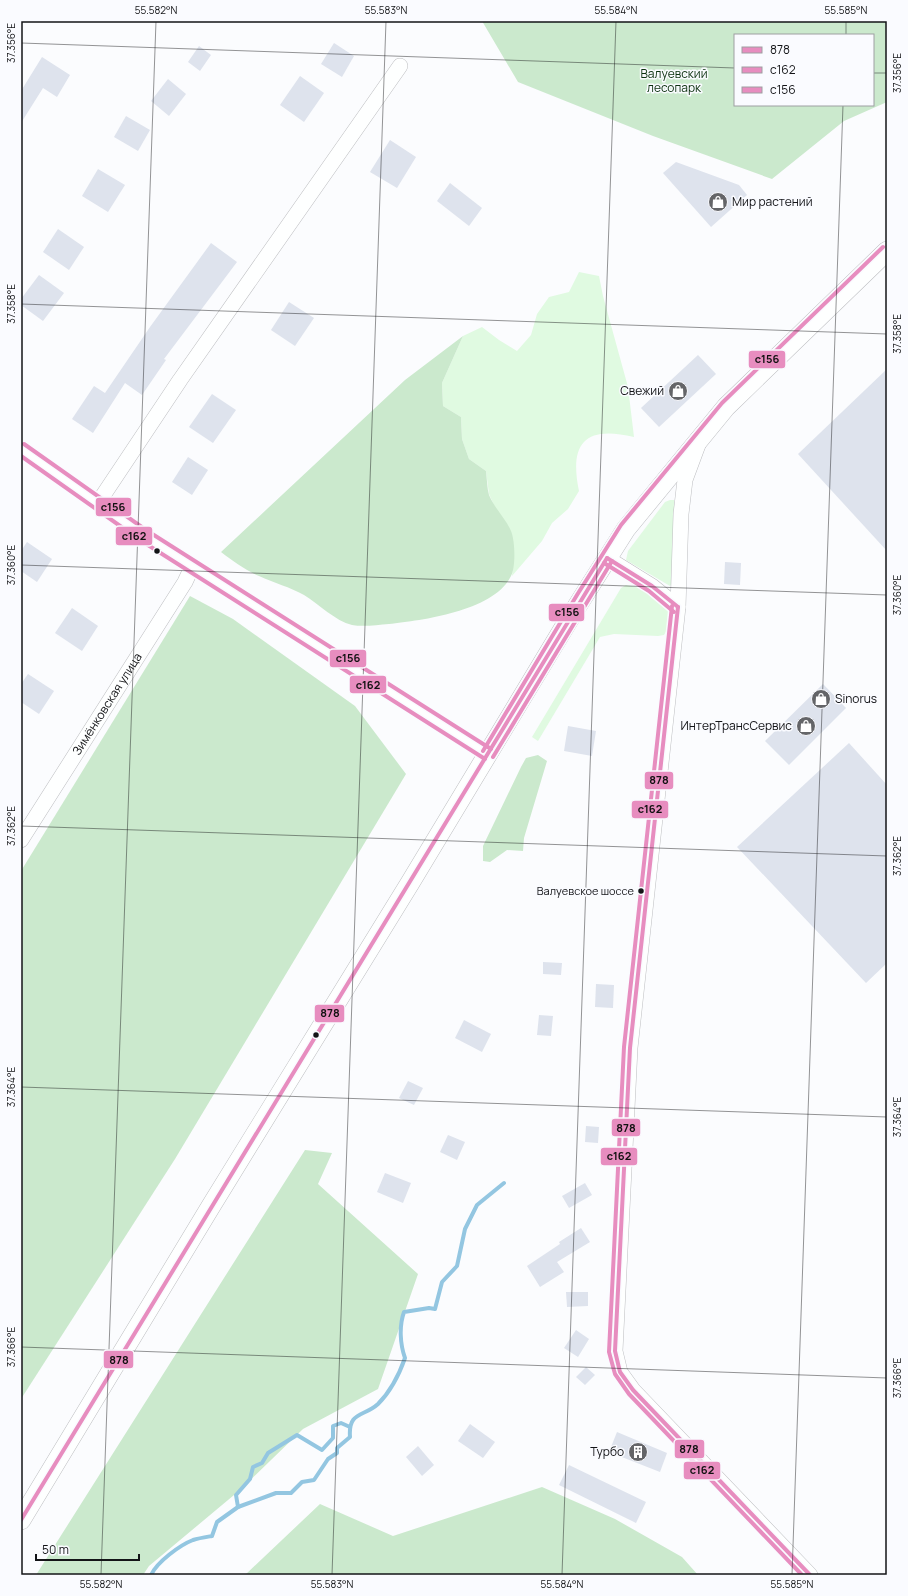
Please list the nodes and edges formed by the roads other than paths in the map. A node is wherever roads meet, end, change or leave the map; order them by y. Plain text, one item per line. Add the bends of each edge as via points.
1 (400, 66) dead end
2 (887, 251) edge
3 (702, 435) junction
4 (21, 448) edge
5 (98, 503) junction
6 (607, 558) junction
7 (192, 567) junction
8 (678, 607) junction
9 (488, 754) junction
10 (21, 840) edge
11 (21, 1520) edge
12 (810, 1575) edge

1 - 5 street via 180,380
2 - 3 main road via 761,372
3 - 6 main road via 626,529
3 - 8 street via 685,480 681,514
4 - 5 street
5 - 7 street
6 - 8 street via 652,586
6 - 9 main road
7 - 9 street
7 - 10 street, Зимёнковская улица via 185,582
8 - 12 street via 630,1048 616,1351 620,1372 633,1390
9 - 11 main road

